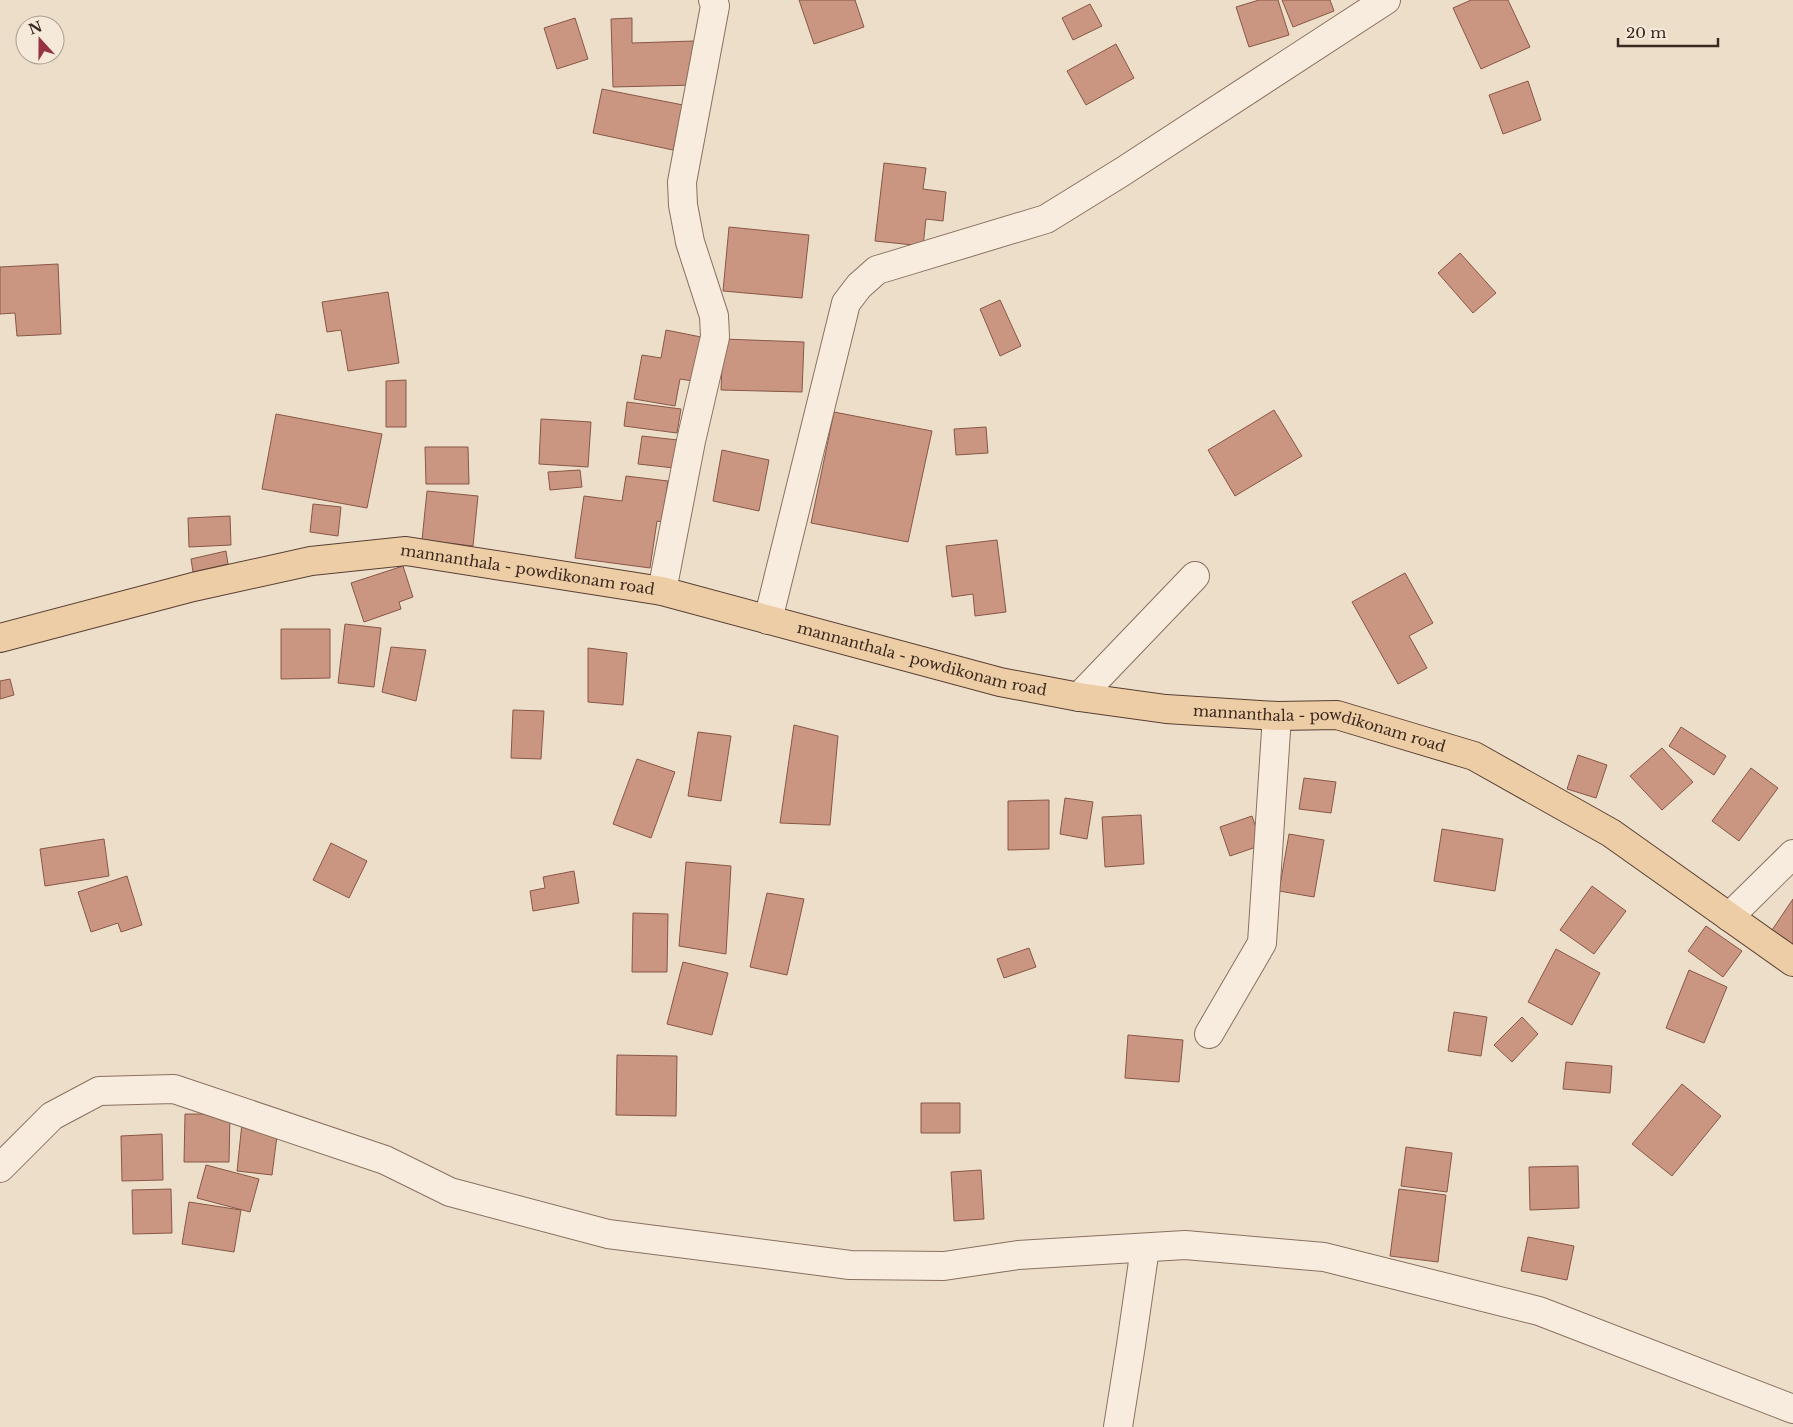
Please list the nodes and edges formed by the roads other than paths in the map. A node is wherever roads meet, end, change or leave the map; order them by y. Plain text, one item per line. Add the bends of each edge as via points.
1 (713, 0) edge
2 (1386, 0) edge
3 (1195, 576) dead end
4 (662, 591) junction
5 (768, 620) junction
6 (0, 638) edge
7 (1079, 697) junction
8 (1277, 716) junction
9 (1793, 854) edge
10 (1729, 917) junction
11 (1793, 962) edge
12 (1209, 1034) dead end
13 (0, 1168) edge
14 (1145, 1248) junction
15 (1793, 1409) edge
16 (1118, 1427) edge

1 - 4 street via 715,6 682,182 690,242 714,316 714,337
2 - 5 street via 1046,219 877,270 859,286 846,303
3 - 7 street
4 - 5 main road, mannanthala - powdikonam road
4 - 6 main road, mannanthala - powdikonam road via 406,552 311,561
5 - 7 main road, mannanthala - powdikonam road via 1000,682
7 - 8 main road, mannanthala - powdikonam road via 1166,709
8 - 10 main road, mannanthala - powdikonam road via 1337,715 1474,756 1611,833
8 - 12 street via 1262,943
9 - 10 street
10 - 11 main road, mannanthala - powdikonam road
13 - 14 street via 52,1116 98,1091 174,1089 385,1160 450,1192 608,1234 850,1265 944,1266 1018,1255
14 - 15 street via 1185,1245 1324,1257 1539,1311
14 - 16 street

